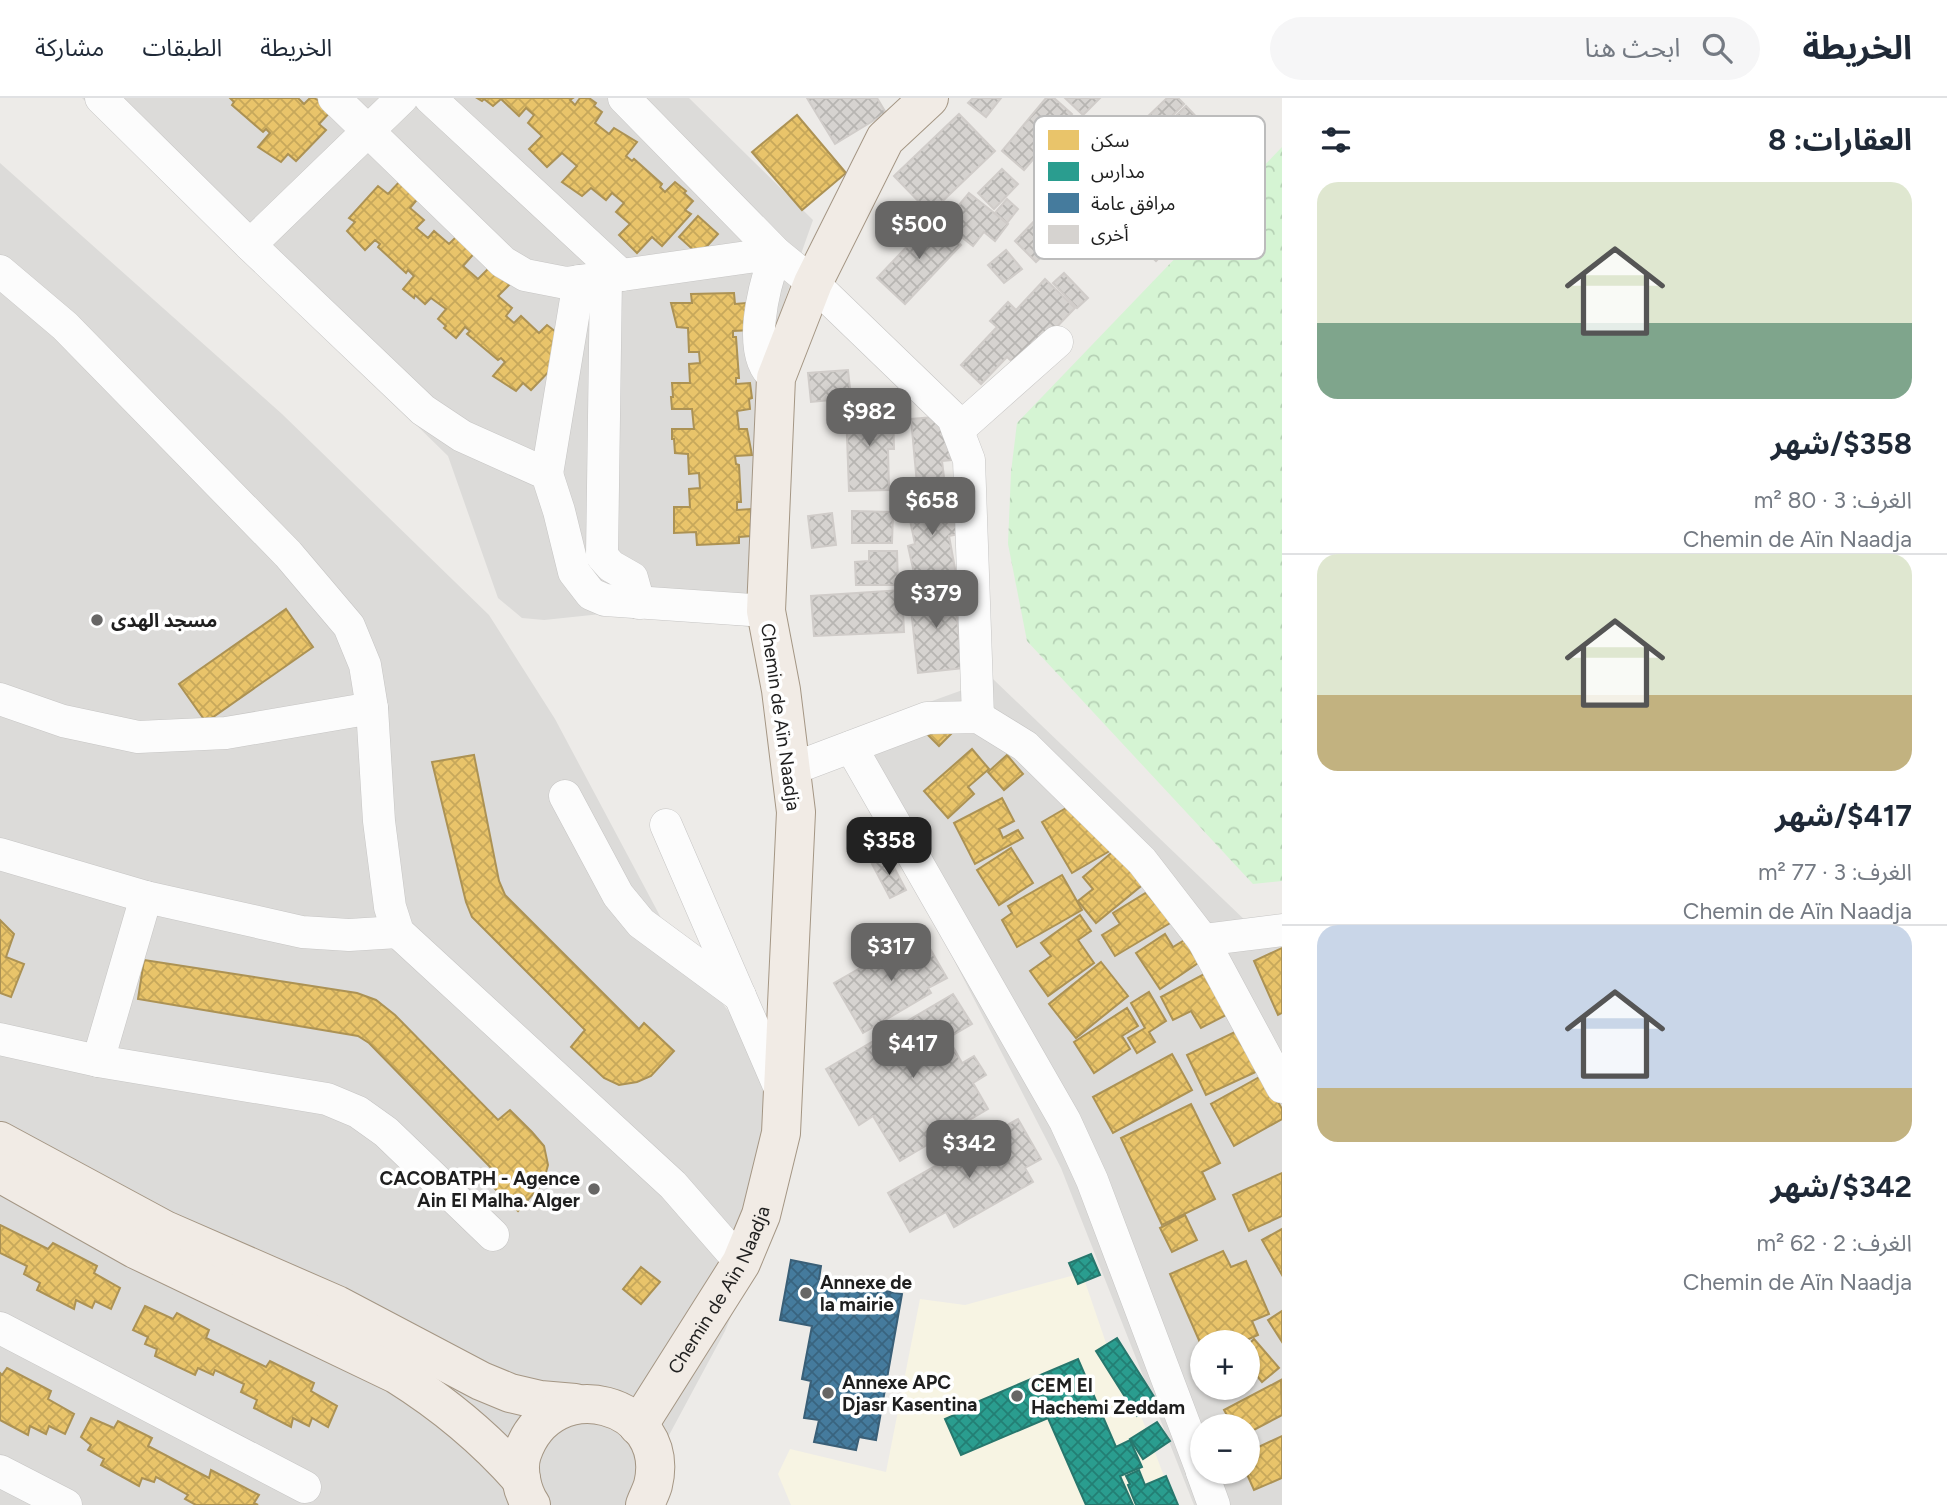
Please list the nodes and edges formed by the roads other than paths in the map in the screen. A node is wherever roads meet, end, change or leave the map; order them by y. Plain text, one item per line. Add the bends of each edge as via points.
1 (101, 98) edge
2 (334, 98) edge
3 (402, 98) edge
4 (430, 98) edge
5 (624, 98) edge
6 (929, 98) edge
7 (369, 131) junction
8 (250, 245) junction
9 (776, 253) junction
10 (0, 271) edge
11 (602, 278) junction
12 (813, 283) junction
13 (1057, 342) dead end
14 (776, 378) junction
15 (957, 430) junction
16 (547, 474) junction
17 (639, 603) junction
18 (766, 611) junction
19 (0, 699) edge
20 (372, 708) junction
21 (978, 717) junction
22 (851, 747) junction
23 (792, 769) junction
24 (565, 796) dead end
25 (666, 825) dead end
26 (0, 854) edge
27 (146, 897) junction
28 (1282, 930) edge
29 (397, 932) junction
30 (1203, 940) junction
31 (740, 996) junction
32 (0, 1040) edge
33 (99, 1061) junction
34 (1282, 1087) edge
35 (783, 1096) junction
36 (0, 1141) edge
37 (0, 1173) edge
38 (493, 1235) dead end
39 (741, 1263) junction
40 (0, 1328) edge
41 (575, 1403) junction
42 (638, 1426) junction
43 (1190, 1440) edge
44 (0, 1471) edge
45 (1206, 1484) edge
46 (305, 1487) dead end
47 (526, 1492) edge
48 (66, 1505) edge
49 (645, 1505) edge
50 (1214, 1505) edge

1 - 8 street
2 - 7 street
3 - 7 street
4 - 11 street
5 - 9 street
6 - 12 main road, Chemin de Aïn Naadja via 885,139
7 - 8 street
7 - 11 street via 503,262 525,275 566,283
8 - 16 street via 423,410 462,436
9 - 11 street
9 - 12 street
9 - 14 street via 761,307 760,348 764,368
10 - 20 street via 65,326 288,554 349,626 365,665
11 - 16 street
11 - 17 street via 602,556 632,578
12 - 14 main road, Chemin de Aïn Naadja
12 - 15 street via 953,418
13 - 15 street
14 - 18 main road, Chemin de Aïn Naadja
15 - 21 street via 969,460
16 - 17 street via 574,572 591,594
17 - 18 street
18 - 23 main road, Chemin de Aïn Naadja
19 - 20 street via 63,721 138,737 226,733
20 - 29 street via 379,821
21 - 22 street via 927,718
21 - 30 street via 1025,746 1142,861
22 - 23 street
22 - 43 street via 1065,1121 1092,1180
23 - 35 main road, Chemin de Aïn Naadja via 796,812
24 - 31 street via 618,895 641,923
25 - 31 street
26 - 27 street
27 - 29 street via 302,932
27 - 33 street
28 - 30 street
29 - 39 street via 673,1185
30 - 34 street
31 - 35 street
32 - 33 street
33 - 38 street via 327,1099 358,1112 386,1132
35 - 39 main road, Chemin de Aïn Naadja via 781,1133 761,1215
36 - 41 main road via 165,1230 337,1305 481,1381 510,1393
37 - 47 main road via 135,1249 397,1374 468,1424
39 - 42 main road, Chemin de Aïn Naadja
40 - 46 street
41 - 42 main road via 609,1406
41 - 47 main road via 555,1410 527,1439 521,1459
42 - 49 main road via 650,1444 654,1465
44 - 48 street
45 - 50 street

